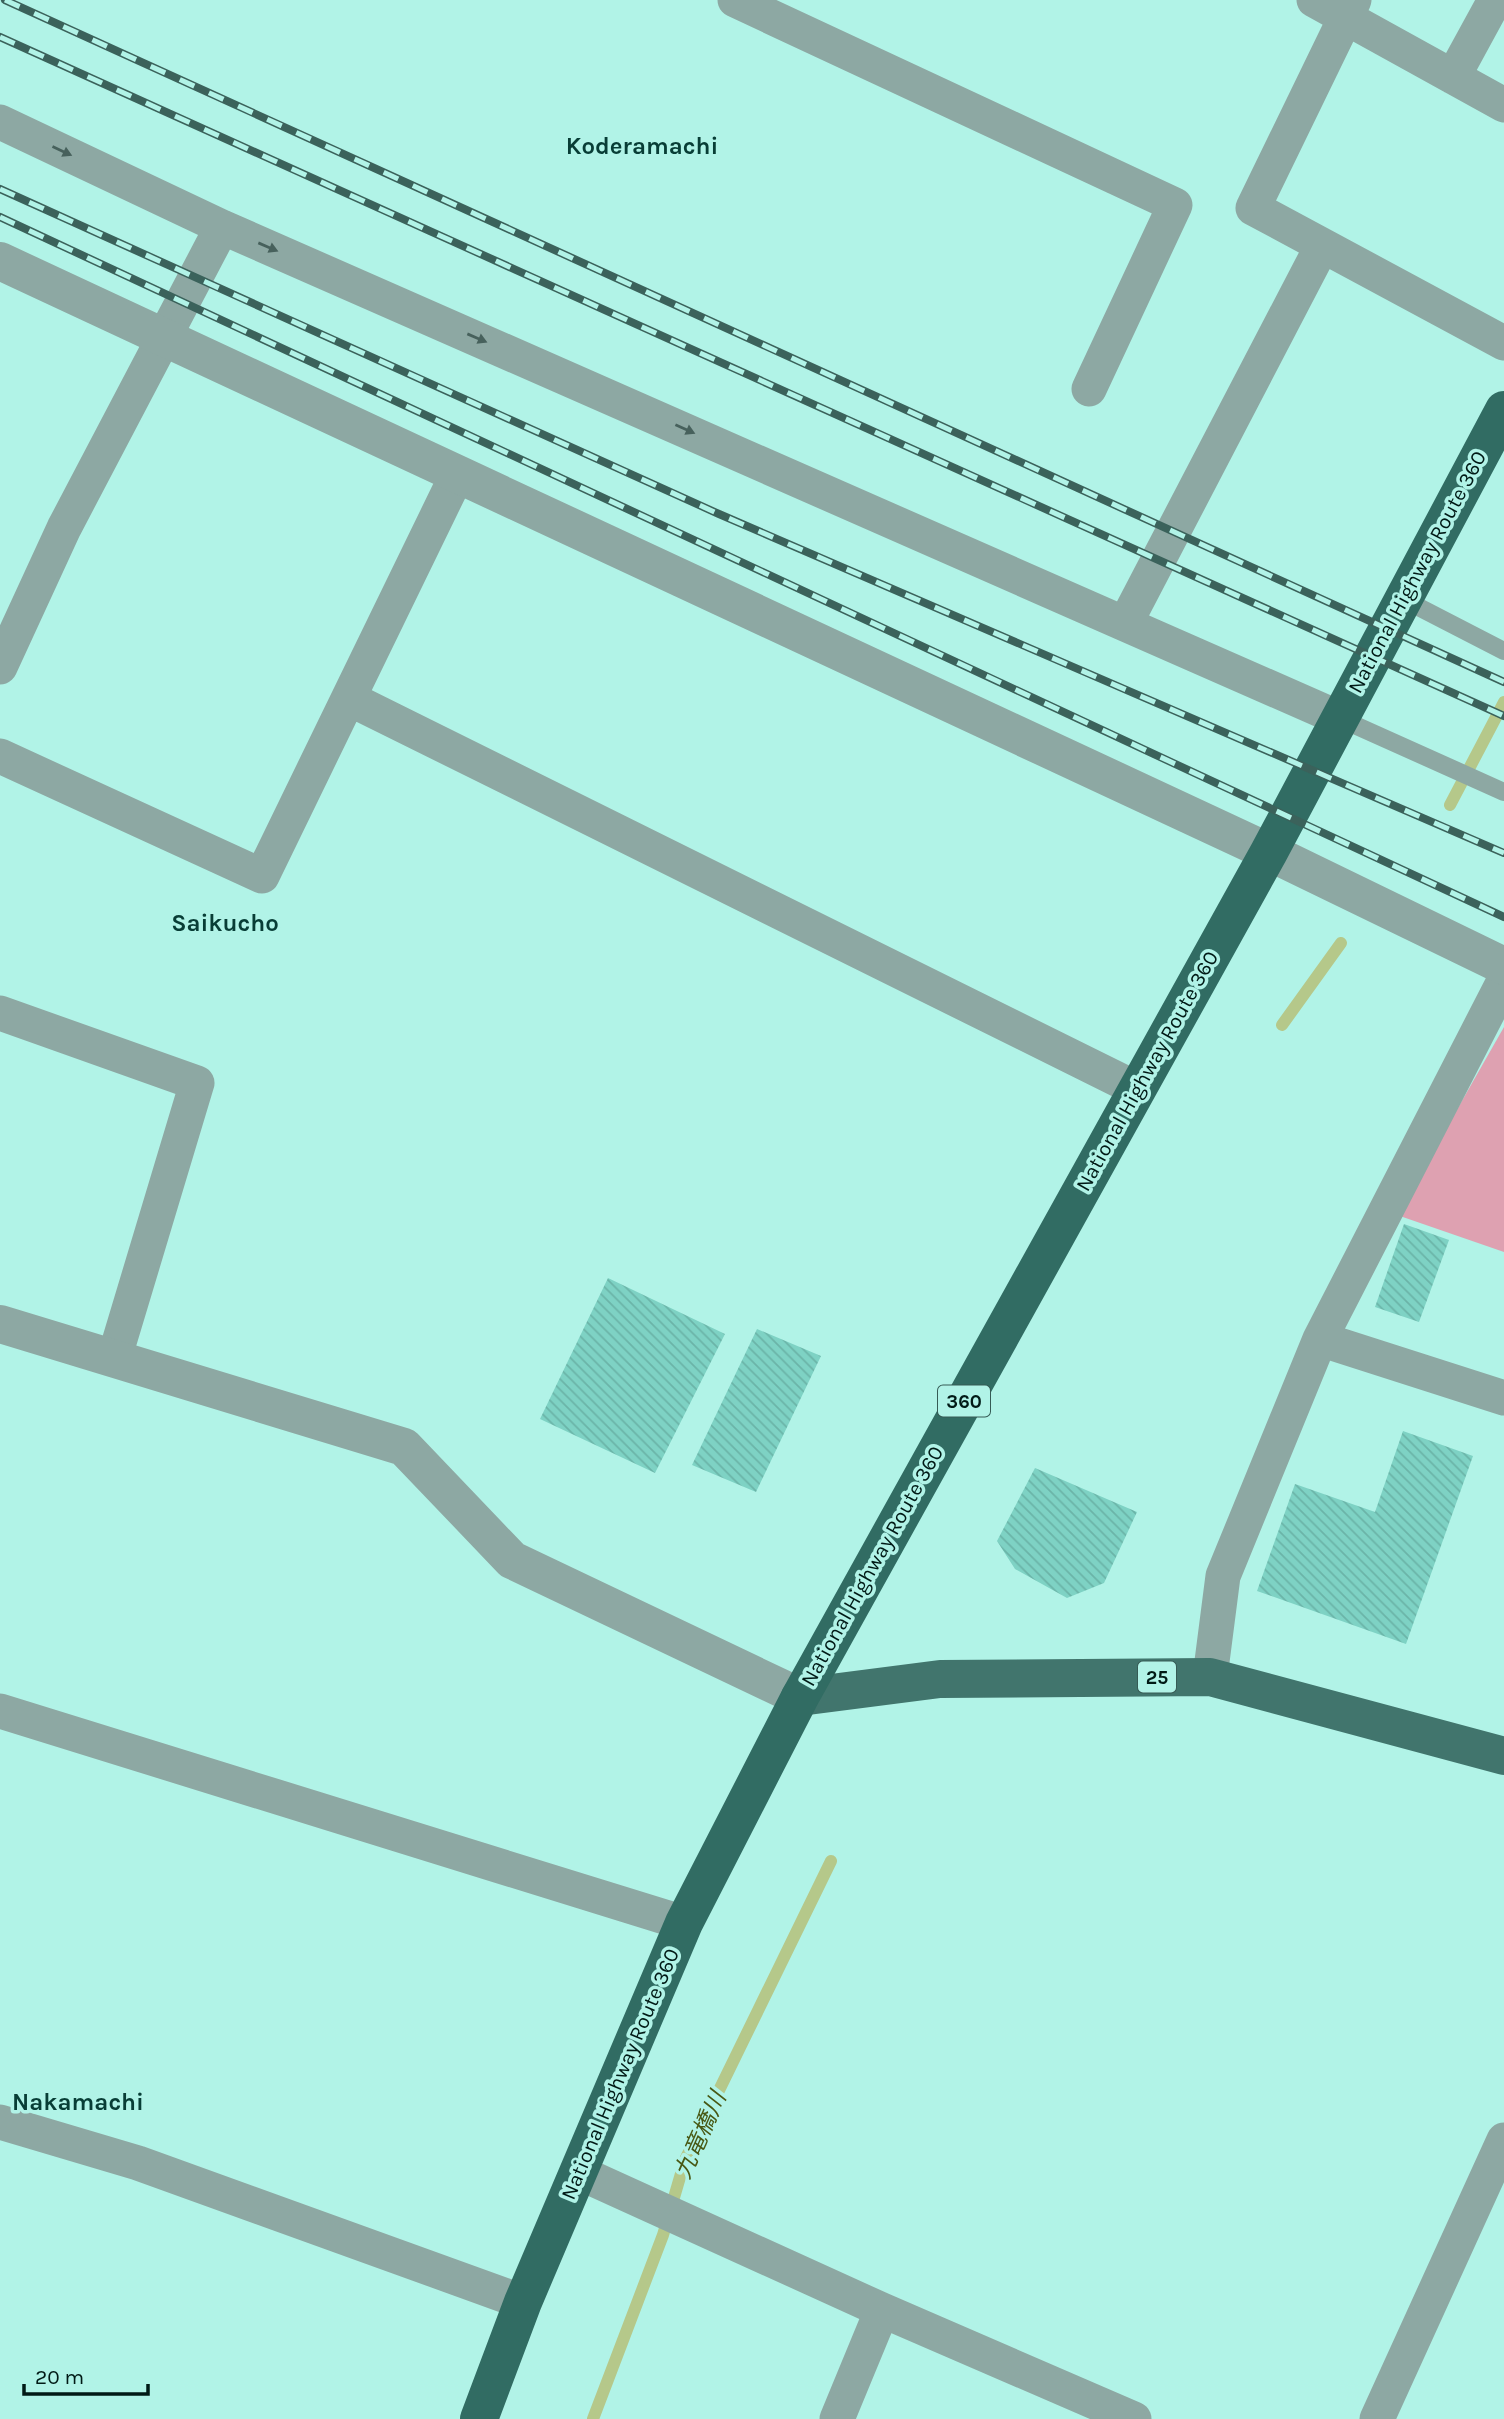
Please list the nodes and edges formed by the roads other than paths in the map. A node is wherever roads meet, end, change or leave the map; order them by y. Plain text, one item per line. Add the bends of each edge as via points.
1 (735, 0) edge
2 (1314, 0) edge
3 (1495, 0) edge
4 (1349, 8) edge
5 (1453, 77) junction
6 (1504, 105) edge
7 (0, 122) edge
8 (222, 227) junction
9 (1322, 246) junction
10 (0, 261) edge
11 (164, 340) junction
12 (1504, 343) edge
13 (1089, 389) dead end
14 (1504, 410) edge
15 (457, 475) junction
16 (1403, 599) junction
17 (1126, 622) junction
18 (1503, 650) edge
19 (0, 667) edge
20 (350, 699) junction
21 (1339, 718) junction
22 (0, 755) edge
23 (1501, 791) edge
24 (1269, 852) junction
25 (1504, 965) edge
26 (1504, 981) edge
27 (0, 1013) edge
28 (1137, 1088) junction
29 (0, 1324) edge
30 (1320, 1339) junction
31 (114, 1359) junction
32 (1504, 1398) edge
33 (1210, 1677) junction
34 (800, 1697) junction
35 (0, 1711) edge
36 (1504, 1756) edge
37 (684, 1923) junction
38 (0, 2122) edge
39 (1503, 2146) edge
40 (578, 2172) junction
41 (523, 2302) junction
42 (883, 2310) junction
43 (479, 2419) edge
44 (837, 2419) edge
45 (1134, 2419) edge
46 (1377, 2419) edge

1 - 13 street via 1175,205
2 - 4 street
3 - 5 street
4 - 5 street
4 - 9 street via 1252,208
5 - 6 street
7 -> 8 street
8 - 11 street
8 -> 17 street
9 - 12 street
9 - 17 street
10 - 11 street
11 - 15 street
11 - 19 street via 64,528
14 - 16 highway, National Highway Route 360 / 360
15 - 20 street
15 - 24 street
16 - 18 lane
16 - 21 highway, National Highway Route 360 / 360
17 - 21 street
20 - 22 street via 262,876
20 - 28 street
21 - 23 lane
21 - 24 highway, National Highway Route 360 / 360
24 - 25 street
24 - 28 highway, National Highway Route 360 / 360
26 - 30 street
27 - 31 street via 197,1083
28 - 34 highway, National Highway Route 360 / 360
29 - 31 street
30 - 32 street
30 - 33 street via 1223,1576
31 - 34 street via 404,1447 512,1560
33 - 34 main road, 25 via 940,1679
33 - 36 main road, 25
34 - 37 highway, National Highway Route 360 / 360
35 - 37 street
37 - 40 highway, National Highway Route 360 / 360
38 - 41 street via 138,2163
39 - 46 street
40 - 41 highway, National Highway Route 360 / 360
40 - 42 street
41 - 43 highway, National Highway Route 360 / 360
42 - 44 street
42 - 45 street

